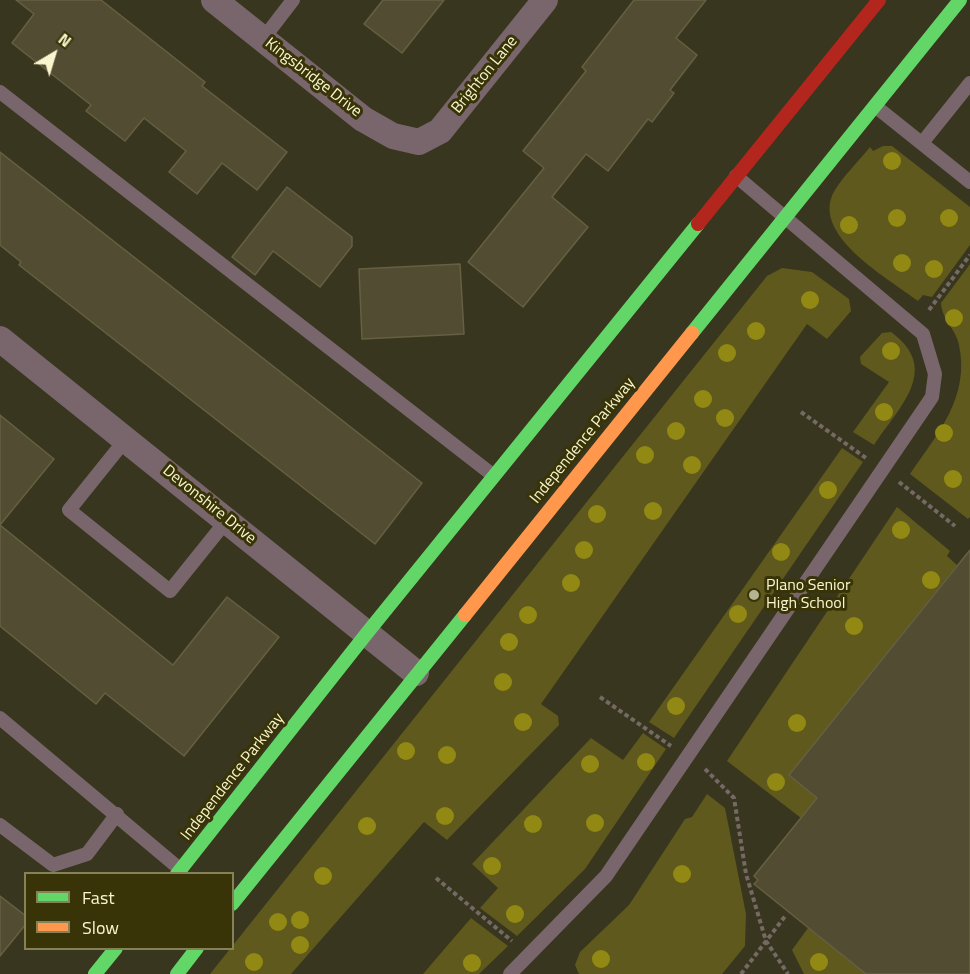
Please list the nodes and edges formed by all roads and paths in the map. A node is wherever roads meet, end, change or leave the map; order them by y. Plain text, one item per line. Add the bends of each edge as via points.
1 (214, 0) edge
2 (293, 0) edge
3 (545, 0) edge
4 (879, 0) edge
5 (960, 0) edge
6 (263, 39) junction
7 (970, 83) edge
8 (0, 92) edge
9 (875, 106) junction
10 (419, 142) joint
11 (922, 143) junction
12 (736, 176) junction
13 (970, 182) edge
14 (784, 219) junction
15 (970, 255) edge
16 (916, 328) junction
17 (0, 339) edge
18 (126, 439) junction
19 (494, 476) junction
20 (227, 520) junction
21 (367, 633) junction
22 (416, 673) junction
23 (600, 697) dead end
24 (0, 718) edge
25 (687, 757) junction
26 (117, 814) junction
27 (0, 825) edge
28 (179, 872) edge
29 (436, 879) dead end
30 (234, 901) edge
31 (786, 915) dead end
32 (766, 941) junction
33 (114, 950) edge
34 (195, 950) edge
35 (529, 955) junction
36 (94, 974) edge
37 (177, 974) edge
38 (510, 974) edge
39 (741, 974) edge
40 (788, 974) edge

1 - 6 street, Kingsbridge Drive
2 - 6 lane
3 - 10 street, Brighton Lane via 440,131
4 - 12 main road, Independence Parkway
5 - 9 main road, Independence Parkway
6 - 10 street, Kingsbridge Drive via 363,119 393,136
7 - 11 lane
8 - 19 lane
9 - 11 lane
9 - 14 main road, Independence Parkway
11 - 13 lane
12 - 14 lane
12 - 19 main road, Independence Parkway
14 - 16 lane
14 - 22 main road, Independence Parkway
15 - 16 path
16 - 25 lane via 932,355 932,397
17 - 18 street, Devonshire Drive
18 - 20 street, Devonshire Drive
18 - 20 lane via 69,510 170,591
19 - 21 main road, Independence Parkway
20 - 21 street, Devonshire Drive
21 - 22 street, Devonshire Drive
21 - 28 main road, Independence Parkway
22 - 30 main road, Independence Parkway
23 - 25 path
24 - 26 lane
25 - 32 path via 711,773 734,798 746,874
25 - 35 lane via 606,876
26 - 27 lane via 87,854 53,865
26 - 28 lane
29 - 35 path
31 - 32 path
32 - 39 path
32 - 40 path
33 - 36 main road
34 - 37 main road
35 - 38 lane

